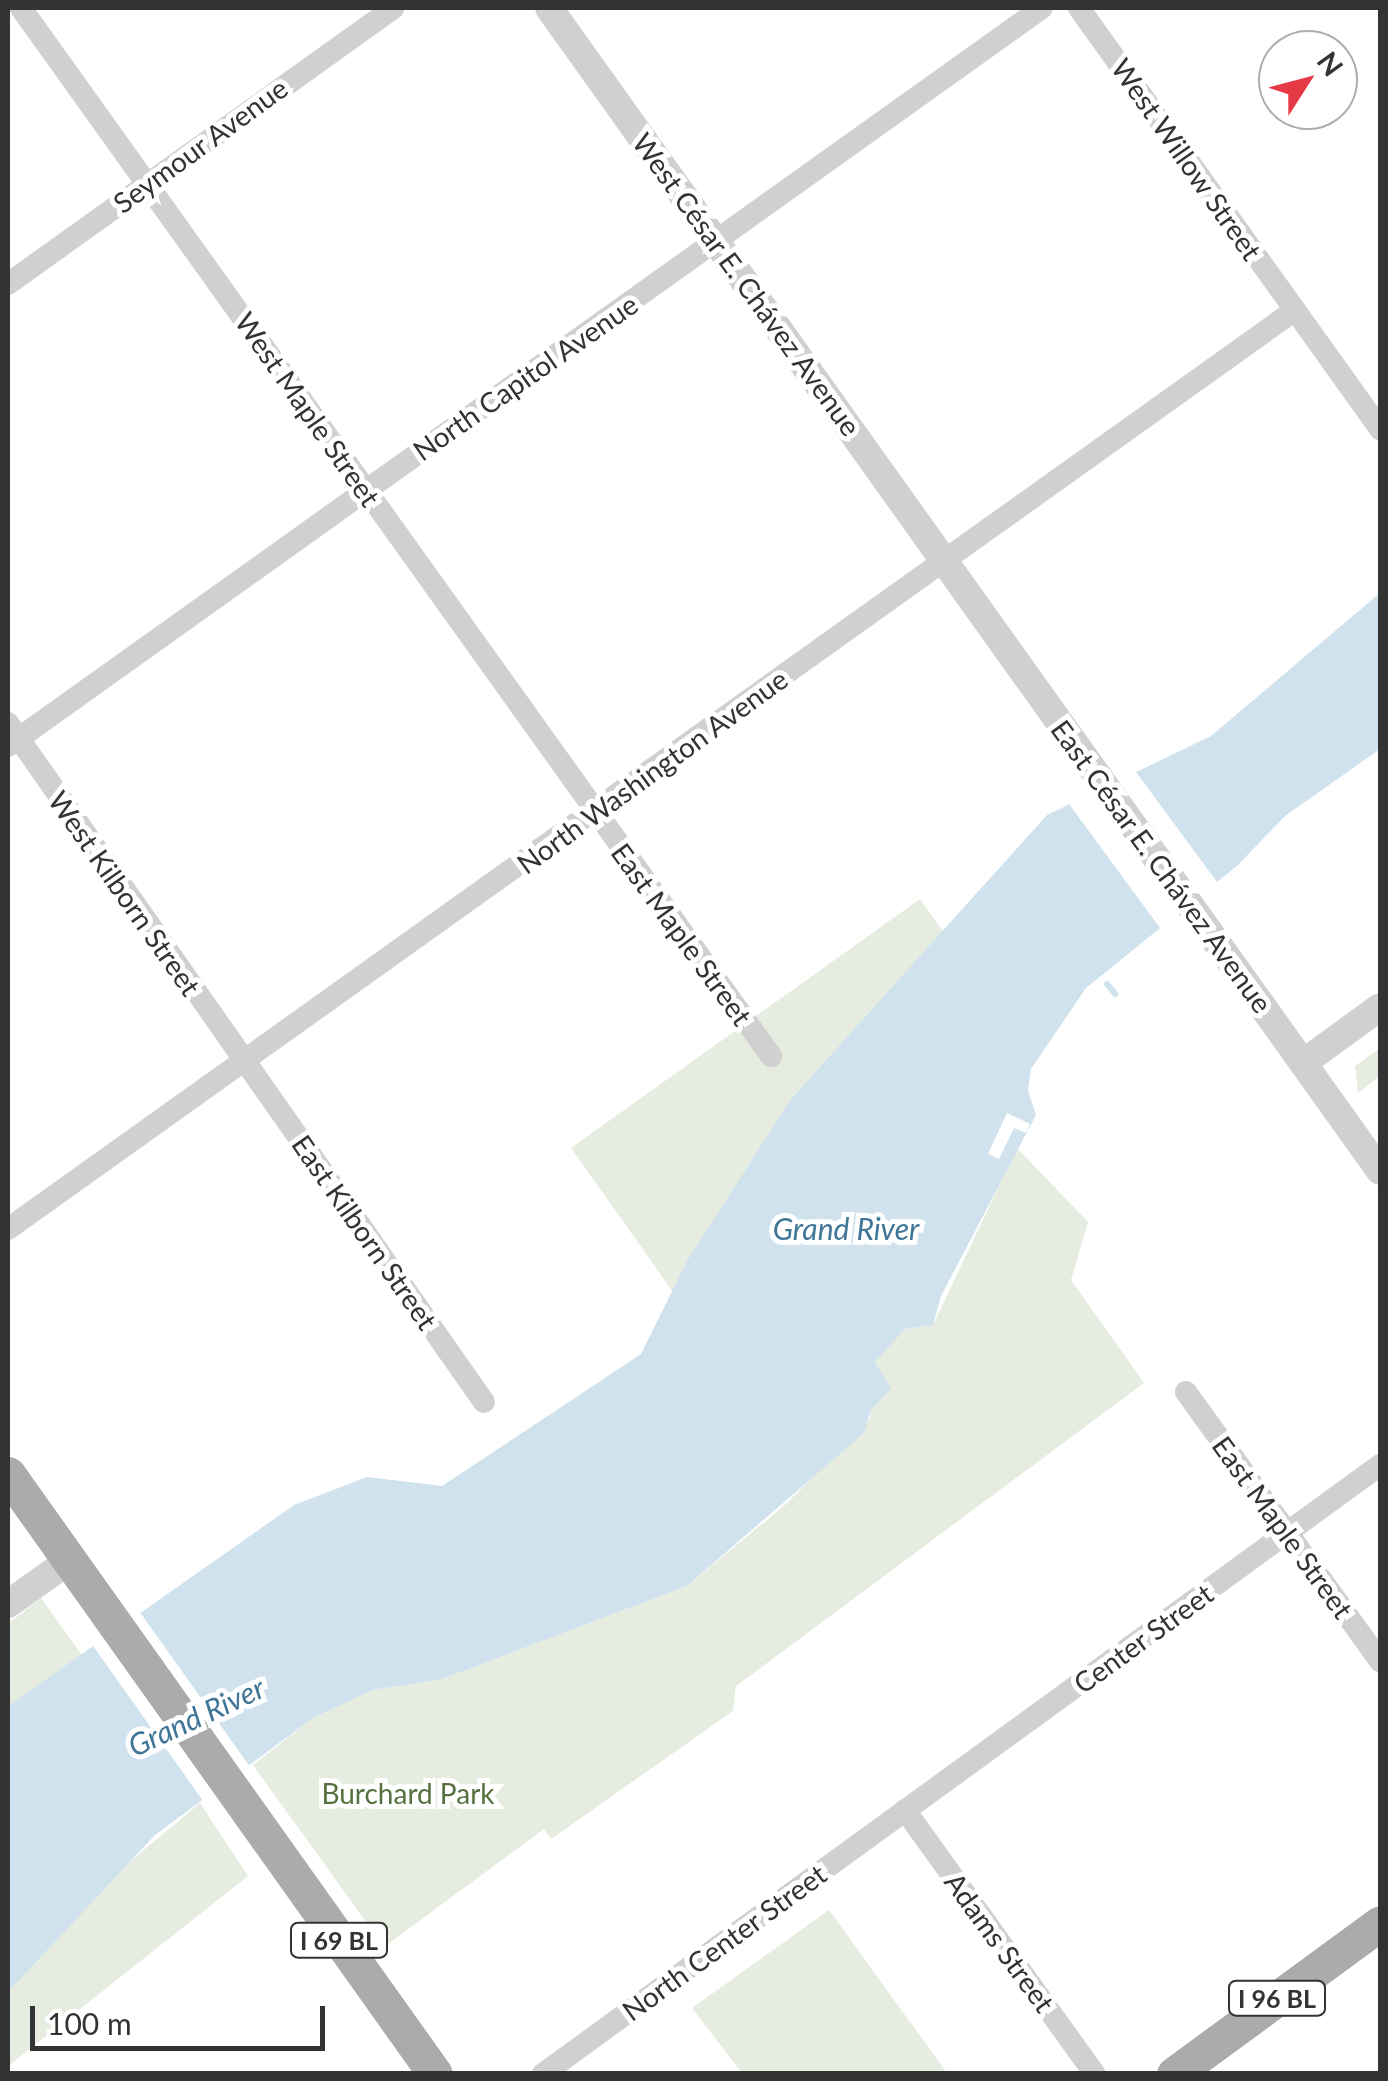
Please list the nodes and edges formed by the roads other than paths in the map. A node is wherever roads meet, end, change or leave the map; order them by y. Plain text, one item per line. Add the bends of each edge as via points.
1 (21, 8) edge
2 (392, 8) edge
3 (549, 8) edge
4 (1042, 8) edge
5 (1079, 8) edge
6 (147, 182) junction
7 (716, 241) junction
8 (8, 284) edge
9 (1295, 310) junction
10 (1380, 428) edge
11 (365, 491) junction
12 (945, 560) junction
13 (11, 736) edge
14 (594, 811) junction
15 (1380, 1008) edge
16 (771, 1056) dead end
17 (244, 1062) junction
18 (1303, 1064) junction
19 (1380, 1170) edge
20 (8, 1229) edge
21 (1186, 1392) dead end
22 (484, 1402) dead end
23 (1380, 1466) edge
24 (8, 1474) edge
25 (1287, 1533) junction
26 (70, 1560) junction
27 (8, 1604) edge
28 (1380, 1661) edge
29 (905, 1810) junction
30 (1380, 1924) edge
31 (436, 2074) edge
32 (544, 2074) edge
33 (1096, 2074) edge
34 (1174, 2074) edge

1 - 6 street, West Maple Street
2 - 6 street, Seymour Avenue
3 - 7 street, West César E. Chávez Avenue
4 - 7 street, North Capitol Avenue
5 - 9 street, West Willow Street
6 - 8 street, Seymour Avenue
6 - 11 street, West Maple Street
7 - 11 street, North Capitol Avenue
7 - 12 street, West César E. Chávez Avenue
9 - 10 street, West Willow Street
9 - 12 street, North Washington Avenue
11 - 13 street, North Capitol Avenue
11 - 14 street, West Maple Street
12 - 14 street, North Washington Avenue
12 - 18 street, East César E. Chávez Avenue
13 - 17 street, West Kilborn Street
14 - 16 street, East Maple Street
14 - 17 street, North Washington Avenue
15 - 18 street
17 - 20 street, North Washington Avenue
17 - 22 street, East Kilborn Street
18 - 19 street, East César E. Chávez Avenue
21 - 25 street, East Maple Street
23 - 25 street, Center Street
24 - 26 main road, I 69 BL
25 - 28 street, East Maple Street
25 - 29 street, Center Street
26 - 27 street
26 - 31 main road, I 69 BL
29 - 32 street, North Center Street
29 - 33 street, Adams Street
30 - 34 main road, I 96 BL

